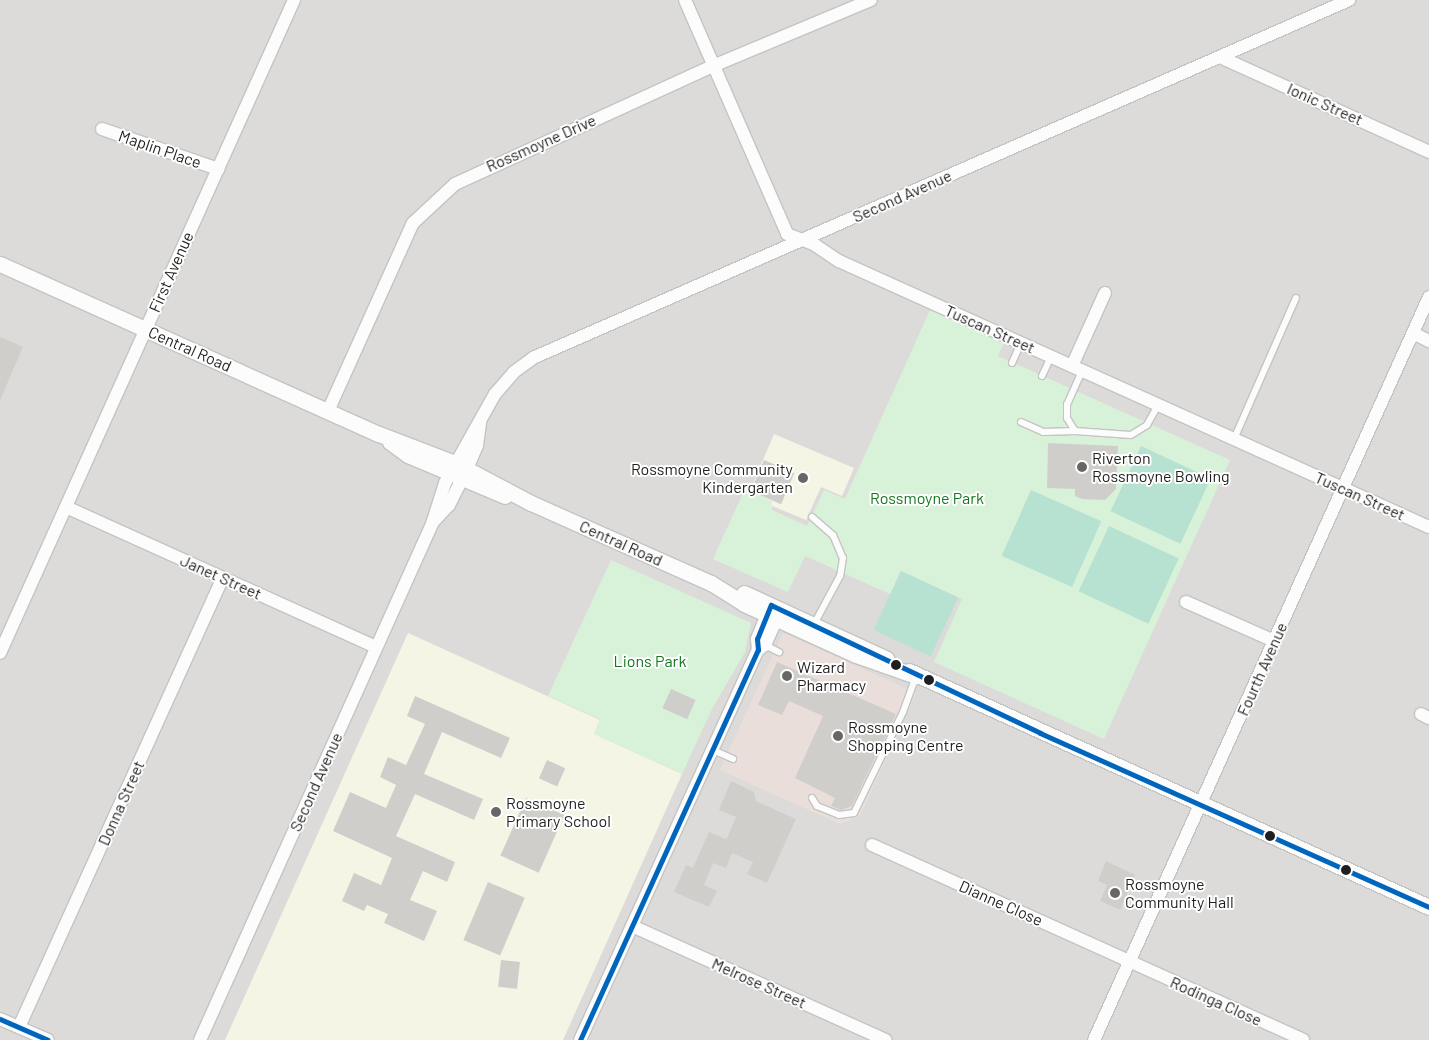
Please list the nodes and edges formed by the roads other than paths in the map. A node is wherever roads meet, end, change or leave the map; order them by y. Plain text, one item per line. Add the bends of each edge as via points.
1 (294, 0) edge
2 (685, 0) edge
3 (871, 0) edge
4 (1349, 0) edge
5 (1220, 56) junction
6 (713, 66) junction
7 (102, 129) dead end
8 (1429, 152) edge
9 (218, 170) junction
10 (801, 240) junction
11 (0, 264) edge
12 (1105, 293) dead end
13 (1429, 297) edge
14 (1296, 298) dead end
15 (145, 329) junction
16 (1413, 333) junction
17 (1429, 341) edge
18 (1021, 343) junction
19 (1051, 357) junction
20 (1012, 363) dead end
21 (1077, 369) junction
22 (1042, 376) dead end
23 (1158, 405) junction
24 (328, 411) junction
25 (1021, 422) dead end
26 (1076, 431) junction
27 (1234, 439) junction
28 (459, 471) junction
29 (1343, 488) junction
30 (66, 507) junction
31 (812, 517) dead end
32 (1429, 527) edge
33 (223, 578) junction
34 (1186, 602) dead end
35 (774, 612) junction
36 (814, 624) junction
37 (1274, 641) junction
38 (376, 647) junction
39 (761, 648) junction
40 (779, 652) dead end
41 (0, 653) edge
42 (916, 676) junction
43 (713, 750) junction
44 (733, 759) dead end
45 (812, 798) dead end
46 (1200, 804) junction
47 (872, 845) dead end
48 (1429, 907) edge
49 (632, 926) junction
50 (1130, 962) junction
51 (0, 1018) edge
52 (20, 1027) junction
53 (48, 1040) edge
54 (200, 1040) edge
55 (580, 1040) edge
56 (886, 1040) edge
57 (1094, 1040) edge
58 (1303, 1040) edge

1 - 9 street, First Avenue
2 - 6 street, Tuscan Street
3 - 6 street, Rossmoyne Drive
4 - 5 street, Second Avenue
5 - 8 street, Ionic Street
5 - 10 street, Second Avenue
6 - 10 street, Tuscan Street via 787,234
6 - 24 street, Rossmoyne Drive via 473,173 430,204 409,232
7 - 9 street, Maplin Place
9 - 15 street, First Avenue
10 - 18 street, Tuscan Street via 826,255
10 - 28 street, Second Avenue via 535,357 514,372 495,394 480,424 466,440
11 - 15 street, Central Road
12 - 21 street
13 - 16 street, Fourth Avenue
14 - 27 lane
15 - 24 street, Central Road
15 - 30 street, First Avenue
16 - 17 street
16 - 29 street, Fourth Avenue
18 - 19 street, Tuscan Street
18 - 20 lane
19 - 21 street, Tuscan Street
19 - 22 lane
21 - 23 street, Tuscan Street
21 - 26 lane via 1067,418
23 - 26 lane via 1147,426 1131,435
23 - 27 street, Tuscan Street
24 - 28 street, Central Road via 379,434 408,455
25 - 26 lane via 1043,432
27 - 29 street, Tuscan Street
28 - 35 street, Central Road
28 - 38 street, Second Avenue via 449,505 432,524
29 - 32 street, Tuscan Street
29 - 37 street, Fourth Avenue
30 - 33 street, Janet Street
30 - 41 street, First Avenue
31 - 36 lane via 833,535 843,558 840,576
33 - 38 street, Janet Street
33 - 52 street, Donna Street
34 - 37 street
35 - 36 street, Central Road
35 - 39 street
35 - 42 street, Central Road via 865,658
36 - 42 street, Central Road via 869,649
37 - 46 street, Fourth Avenue
38 - 54 street, Second Avenue
39 - 40 lane
39 - 43 street
42 - 45 lane via 903,712 854,813 839,815 817,806
42 - 46 street, Central Road
43 - 44 lane
43 - 49 street
46 - 48 street, Central Road
46 - 50 street, Fourth Avenue
47 - 50 street, Dianne Close
49 - 55 street
49 - 56 street, Melrose Street
50 - 57 street, Fourth Avenue
50 - 58 street, Rodinga Close
51 - 52 street
52 - 53 street

